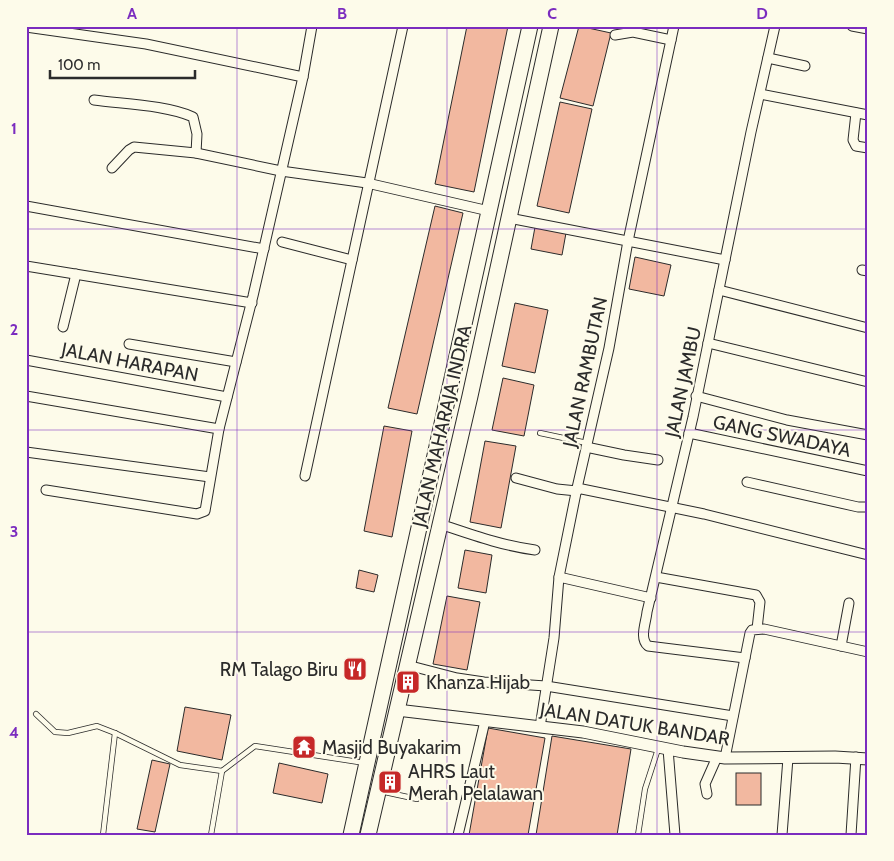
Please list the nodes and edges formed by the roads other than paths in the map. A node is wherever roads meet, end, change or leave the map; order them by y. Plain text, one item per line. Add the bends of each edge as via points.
1 (312, 26) edge
2 (403, 26) edge
3 (530, 26) edge
4 (550, 26) edge
5 (674, 26) edge
6 (775, 26) edge
7 (852, 26) edge
8 (26, 27) edge
9 (868, 29) edge
10 (615, 35) dead end
11 (671, 40) junction
12 (768, 58) junction
13 (805, 66) dead end
14 (303, 76) junction
15 (760, 94) junction
16 (94, 100) dead end
17 (856, 113) junction
18 (868, 115) edge
19 (868, 148) edge
20 (196, 153) junction
21 (112, 168) dead end
22 (281, 171) junction
23 (368, 183) junction
24 (26, 206) edge
25 (489, 211) junction
26 (509, 218) junction
27 (628, 241) junction
28 (282, 242) dead end
29 (264, 249) junction
30 (352, 260) junction
31 (725, 260) junction
32 (26, 266) edge
33 (76, 274) junction
34 (719, 290) junction
35 (252, 303) junction
36 (63, 327) dead end
37 (868, 328) edge
38 (708, 343) junction
39 (129, 344) dead end
40 (26, 360) edge
41 (236, 362) junction
42 (868, 382) edge
43 (26, 396) edge
44 (696, 396) junction
45 (227, 397) junction
46 (219, 429) junction
47 (540, 433) dead end
48 (689, 433) junction
49 (868, 435) edge
50 (587, 445) junction
51 (26, 452) edge
52 (658, 460) dead end
53 (868, 471) edge
54 (305, 476) dead end
55 (210, 478) junction
56 (516, 478) dead end
57 (429, 481) junction
58 (747, 482) dead end
59 (449, 486) junction
60 (577, 489) junction
61 (46, 490) dead end
62 (868, 507) edge
63 (671, 508) junction
64 (440, 524) junction
65 (535, 550) dead end
66 (868, 555) edge
67 (559, 577) junction
68 (656, 577) junction
69 (651, 598) junction
70 (849, 603) dead end
71 (757, 629) junction
72 (842, 646) junction
73 (868, 652) edge
74 (745, 658) junction
75 (407, 664) junction
76 (546, 686) junction
77 (397, 710) junction
78 (36, 714) dead end
79 (733, 716) junction
80 (485, 720) junction
81 (540, 727) junction
82 (115, 733) junction
83 (663, 748) junction
84 (721, 757) junction
85 (788, 758) junction
86 (862, 758) edge
87 (366, 763) junction
88 (222, 772) junction
89 (378, 790) junction
90 (707, 794) dead end
91 (417, 799) dead end
92 (103, 835) edge
93 (211, 835) edge
94 (351, 835) edge
95 (368, 835) edge
96 (458, 835) edge
97 (638, 835) edge
98 (675, 835) edge
99 (782, 835) edge
100 (851, 835) edge

1 - 14 street
2 - 23 street
3 - 25 highway, JALAN MAHARAJA INDRA
4 - 26 highway, JALAN MAHARAJA INDRA
5 - 11 street, JALAN RAMBUTAN
6 - 12 street, JALAN JAMBU
7 - 9 street
8 - 14 street via 146,44
10 - 11 street via 633,32
11 - 27 street, JALAN RAMBUTAN
12 - 13 street
12 - 15 street, JALAN JAMBU
14 - 22 street
15 - 17 street
15 - 31 street, JALAN JAMBU
16 - 20 street via 170,110 193,117 197,134
17 - 18 street
17 - 19 street via 853,140 856,146
20 - 21 street via 134,147
20 - 22 street
22 - 23 street
22 - 29 street
23 - 25 street
23 - 30 street
24 - 29 street
25 - 57 highway, JALAN MAHARAJA INDRA
26 - 27 street
26 - 59 highway, JALAN MAHARAJA INDRA
27 - 31 street
27 - 50 street, JALAN RAMBUTAN
28 - 30 street
29 - 35 street
30 - 54 street
31 - 34 street, JALAN JAMBU
32 - 33 street
33 - 35 street
33 - 36 street
34 - 37 street
34 - 38 street, JALAN JAMBU
35 - 41 street
38 - 42 street
38 - 44 street, JALAN JAMBU
39 - 41 street
40 - 45 street, JALAN HARAPAN
41 - 45 street
43 - 46 street
44 - 48 street, JALAN JAMBU
44 - 49 street via 786,420
45 - 46 street
46 - 55 street
47 - 50 lane
48 - 53 street, GANG SWADAYA
48 - 63 street, JALAN JAMBU
50 - 52 street
50 - 60 street, JALAN RAMBUTAN
51 - 55 street
55 - 61 street via 205,511 197,514
56 - 60 street via 557,489
57 - 59 highway
57 - 87 highway, JALAN MAHARAJA INDRA
58 - 62 street
59 - 64 highway, JALAN MAHARAJA INDRA
60 - 63 street
60 - 67 street, JALAN RAMBUTAN
63 - 66 street
63 - 68 street, JALAN JAMBU
64 - 65 street
64 - 75 highway, JALAN MAHARAJA INDRA
67 - 69 street
67 - 76 street, JALAN RAMBUTAN
68 - 69 street, JALAN JAMBU
68 - 71 street via 756,595 760,602
69 - 74 street, JALAN JAMBU via 643,638 648,646
70 - 72 street
71 - 72 street
71 - 74 street via 750,633
72 - 73 street
74 - 79 street
75 - 76 street via 457,678
75 - 77 highway, JALAN MAHARAJA INDRA
76 - 79 street
76 - 81 street, JALAN RAMBUTAN
77 - 80 street, JALAN DATUK BANDAR
77 - 89 highway, JALAN MAHARAJA INDRA
78 - 82 lane via 55,732 97,726
79 - 84 street
80 - 81 street, JALAN DATUK BANDAR
80 - 96 street
81 - 83 street, JALAN DATUK BANDAR
82 - 88 lane via 180,765
82 - 92 lane
83 - 84 street, JALAN DATUK BANDAR
83 - 97 lane via 646,789
83 - 98 street
84 - 85 street, JALAN DATUK BANDAR
84 - 90 street via 705,784
85 - 86 street, JALAN DATUK BANDAR
85 - 99 street
86 - 100 street
87 - 88 lane via 255,746
87 - 94 highway, JALAN MAHARAJA INDRA
88 - 93 lane
89 - 91 lane
89 - 95 highway, JALAN MAHARAJA INDRA

